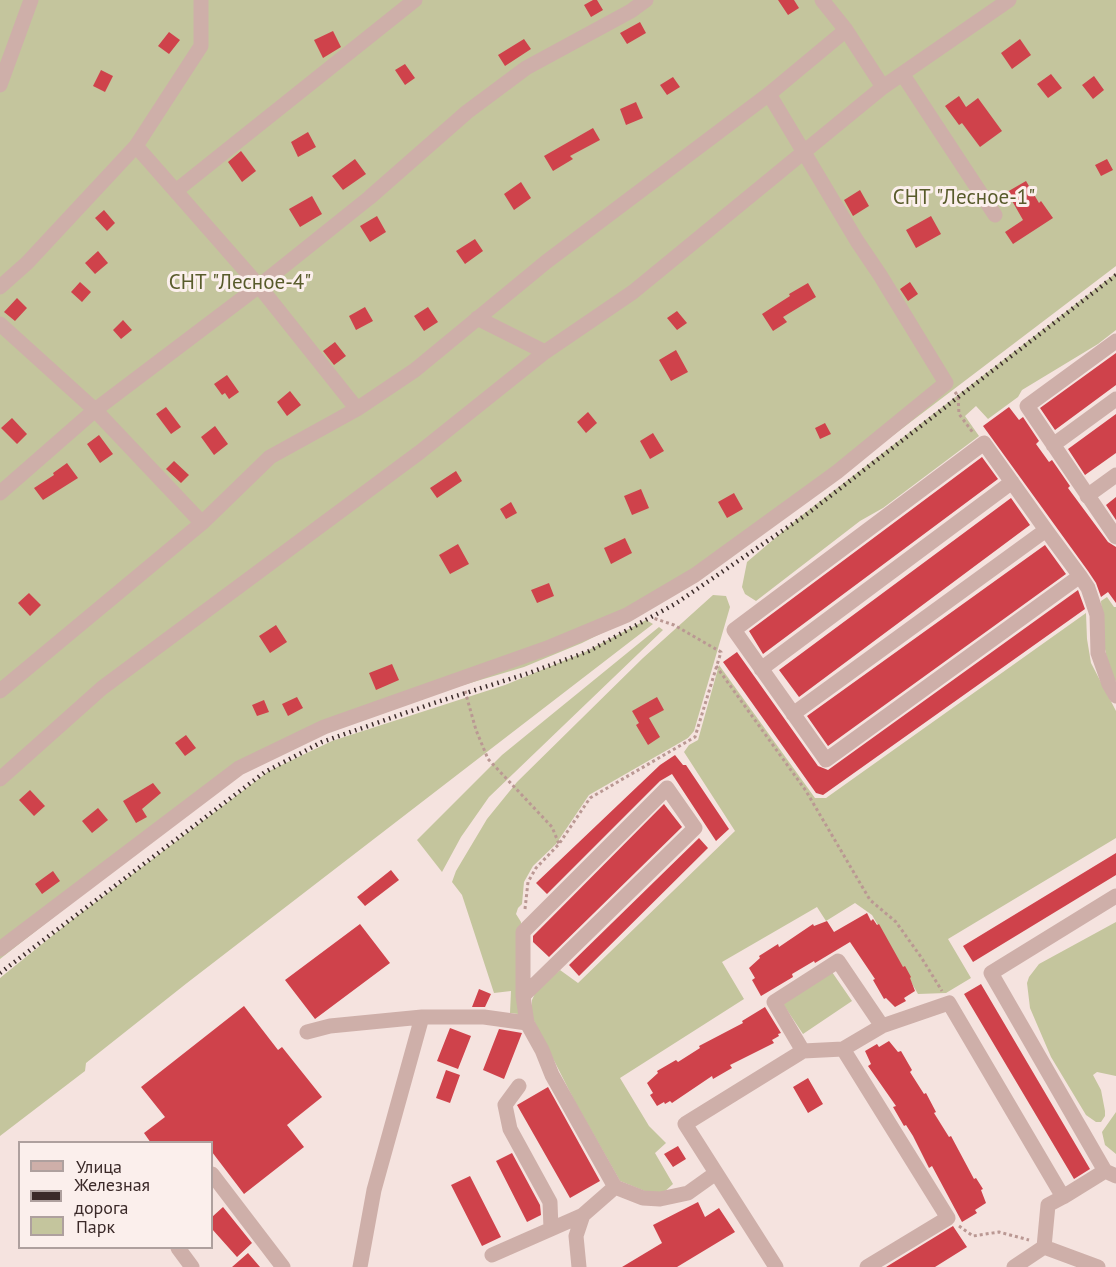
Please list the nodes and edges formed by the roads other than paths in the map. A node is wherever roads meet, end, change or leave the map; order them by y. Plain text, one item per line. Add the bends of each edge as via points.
1 (31, 0) edge
2 (201, 0) edge
3 (415, 0) edge
4 (646, 0) edge
5 (822, 0) edge
6 (1009, 0) edge
7 (846, 30) junction
8 (903, 75) junction
9 (0, 85) edge
10 (884, 87) junction
11 (770, 94) junction
12 (136, 146) junction
13 (803, 152) junction
14 (177, 190) junction
15 (995, 214) dead end
16 (259, 286) junction
17 (0, 287) edge
18 (477, 318) junction
19 (0, 324) edge
20 (1116, 341) edge
21 (545, 352) junction
22 (1116, 399) edge
23 (357, 409) junction
24 (95, 410) junction
25 (1053, 445) junction
26 (1116, 475) edge
27 (1012, 482) junction
28 (0, 493) edge
29 (1088, 496) junction
30 (202, 523) junction
31 (1047, 530) junction
32 (1116, 537) edge
33 (1080, 576) junction
34 (761, 669) junction
35 (0, 691) edge
36 (1116, 696) edge
37 (793, 714) junction
38 (0, 779) edge
39 (1116, 896) edge
40 (0, 949) edge
41 (524, 996) junction
42 (422, 1017) junction
43 (526, 1023) junction
44 (882, 1026) junction
45 (308, 1032) dead end
46 (843, 1049) junction
47 (804, 1051) junction
48 (519, 1086) dead end
49 (716, 1173) junction
50 (1111, 1173) edge
51 (213, 1175) edge
52 (615, 1187) junction
53 (1063, 1197) junction
54 (583, 1215) junction
55 (551, 1229) junction
56 (1044, 1247) junction
57 (178, 1249) edge
58 (492, 1255) dead end
59 (192, 1267) edge
60 (283, 1267) edge
61 (360, 1267) edge
62 (579, 1267) edge
63 (776, 1267) edge
64 (867, 1267) edge
65 (1014, 1267) edge
66 (1098, 1267) edge

1 - 9 street
2 - 12 street via 201,46
3 - 14 street
4 - 16 street via 526,68 467,112 369,198
5 - 7 street
6 - 8 street
7 - 10 street
7 - 11 street
8 - 10 street
8 - 15 street
10 - 13 street
11 - 13 street
11 - 18 street
12 - 14 street
12 - 17 street
13 - 21 street via 633,292
13 - 40 street via 946,383 837,472 695,575 627,615 550,647 324,727 240,768
14 - 16 street
16 - 23 street
16 - 24 street
18 - 21 street
18 - 23 street via 415,370
19 - 24 street
20 - 25 street via 1027,406
21 - 38 street via 420,452 102,688
22 - 25 street
23 - 30 street via 270,457
24 - 28 street
24 - 30 street
25 - 29 street
26 - 29 street
27 - 31 street
27 - 34 street
27 - 34 street via 984,443 734,630
29 - 32 street
30 - 35 street
31 - 33 street
31 - 37 street
33 - 36 street via 1097,615 1098,653
33 - 37 street via 826,760
34 - 37 street
39 - 50 street via 991,972
41 - 41 street via 523,932 667,788 695,828
41 - 43 street
42 - 43 street via 484,1017
42 - 45 street via 330,1026
42 - 61 street via 374,1190
43 - 52 street
44 - 46 street
44 - 47 street via 838,961 774,1002
44 - 53 street via 949,1003
46 - 47 street
46 - 64 street via 948,1218
47 - 49 street via 685,1124
48 - 55 street via 505,1104 510,1129 550,1202
49 - 52 street via 688,1193 660,1199 642,1198
49 - 63 street
50 - 53 street
51 - 60 street
52 - 54 street
53 - 56 street via 1048,1205
54 - 55 street
54 - 62 street via 576,1236
55 - 58 street
56 - 65 street
56 - 66 street
57 - 59 street

